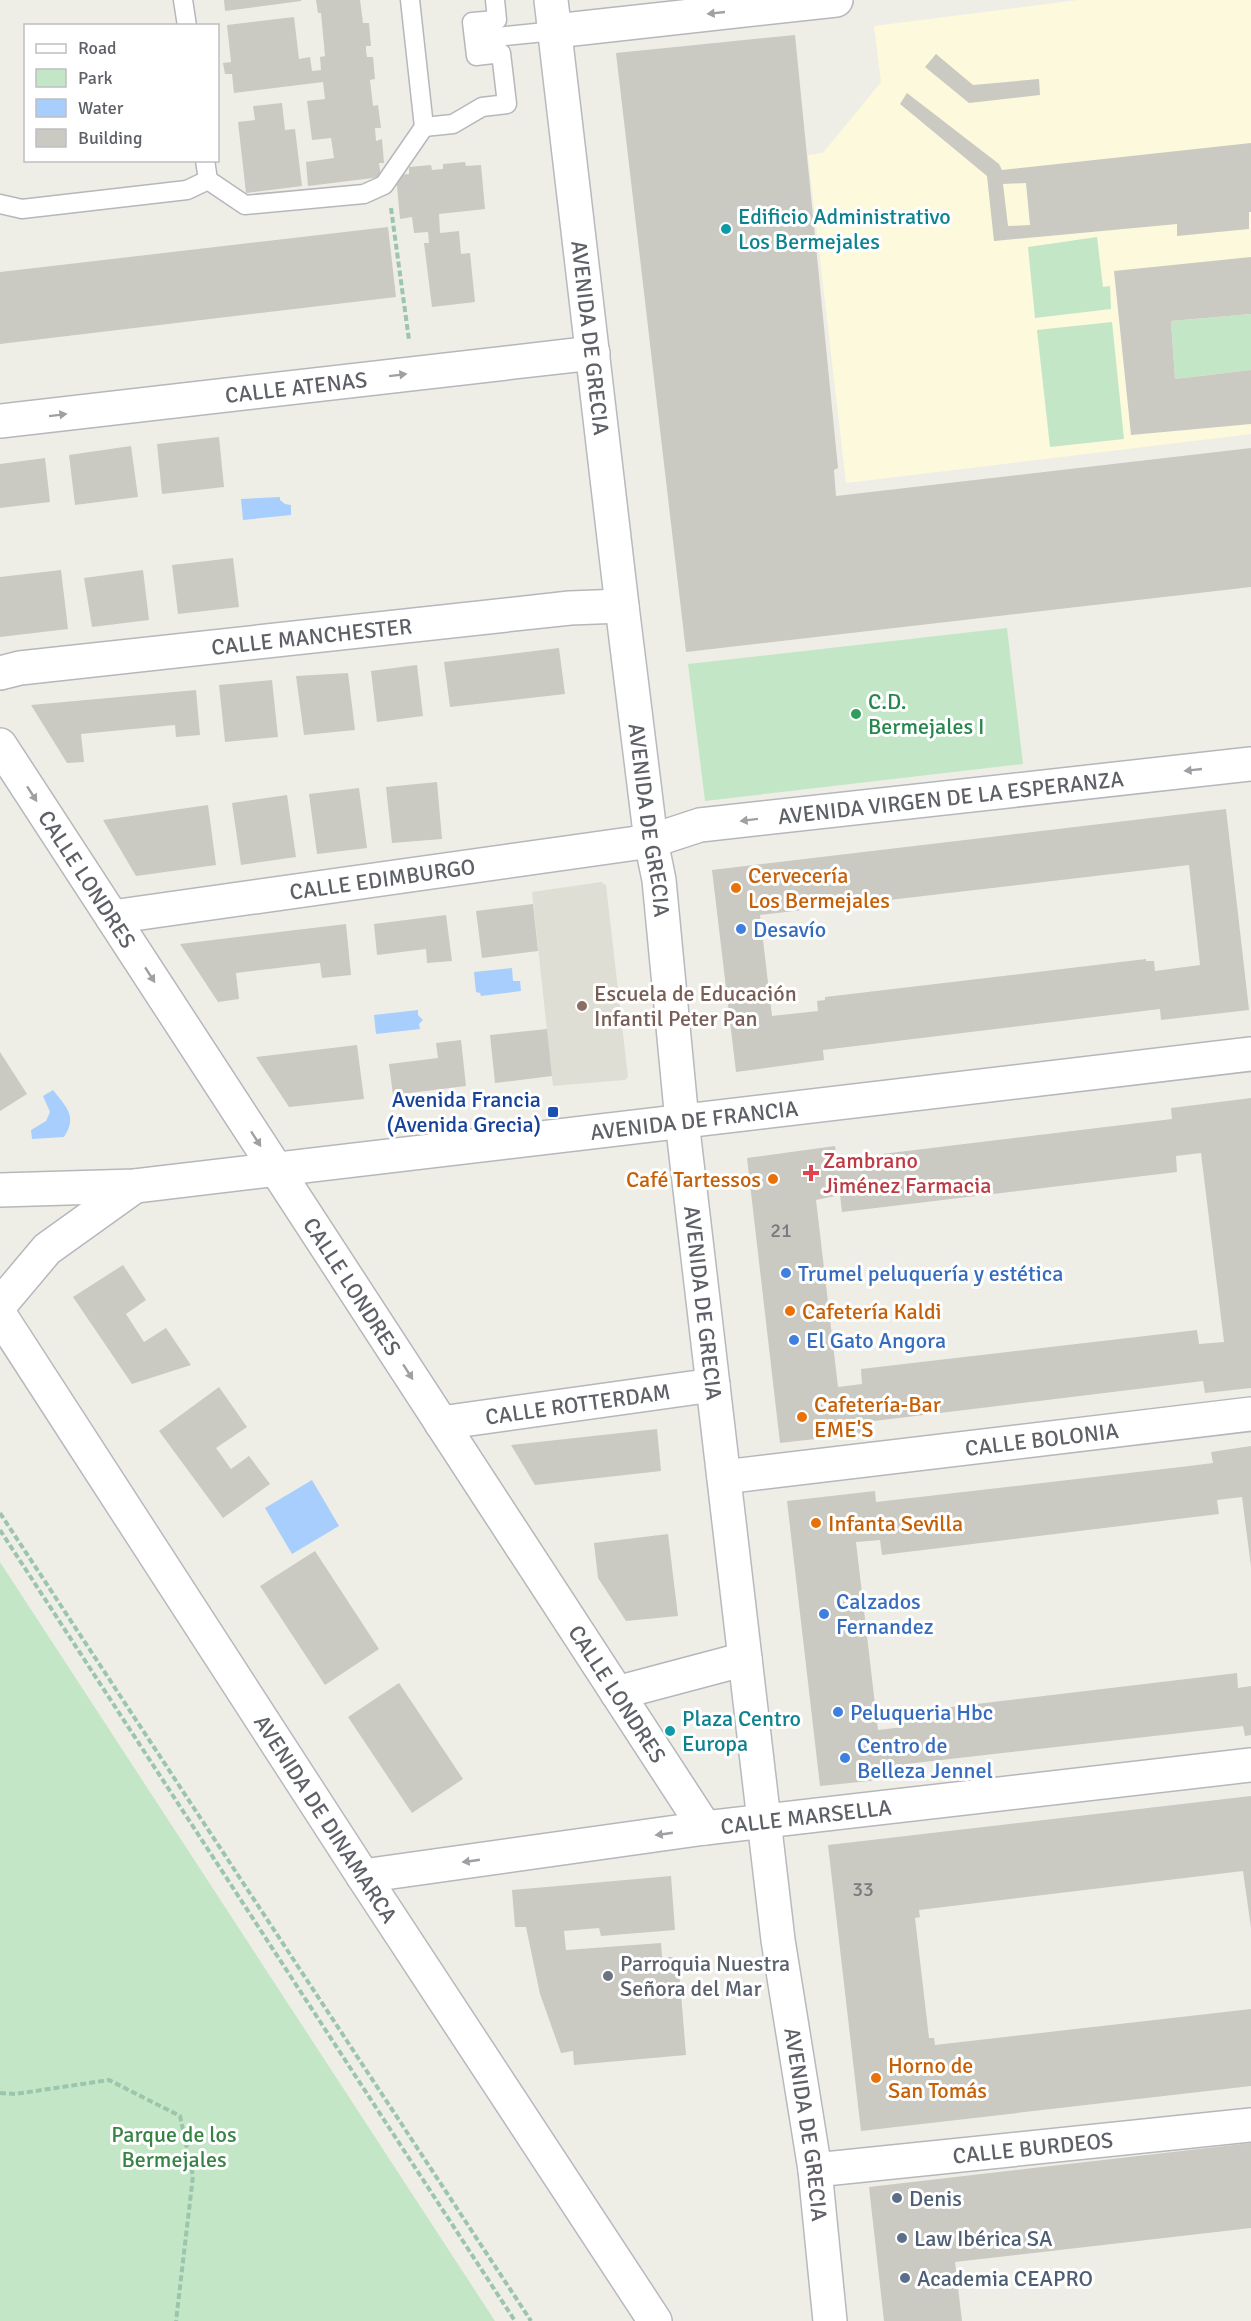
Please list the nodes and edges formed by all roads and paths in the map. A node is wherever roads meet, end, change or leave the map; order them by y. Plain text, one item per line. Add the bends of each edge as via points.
1 (183, 0) edge
2 (410, 0) edge
3 (495, 0) edge
4 (836, 0) edge
5 (553, 15) edge
6 (187, 24) edge
7 (475, 39) junction
8 (424, 128) junction
9 (205, 162) edge
10 (387, 179) junction
11 (208, 180) junction
12 (0, 204) edge
13 (592, 353) junction
14 (413, 374) junction
15 (0, 421) edge
16 (622, 606) junction
17 (0, 673) edge
18 (0, 745) edge
19 (1251, 764) edge
20 (651, 841) junction
21 (112, 917) junction
22 (1251, 1054) edge
23 (682, 1121) junction
24 (276, 1170) junction
25 (135, 1186) junction
26 (34, 1189) junction
27 (0, 1190) edge
28 (47, 1249) junction
29 (0, 1305) edge
30 (0, 1315) edge
31 (713, 1385) junction
32 (1251, 1414) edge
33 (441, 1423) junction
34 (724, 1477) junction
35 (0, 1513) edge
36 (0, 1530) edge
37 (745, 1659) junction
38 (617, 1693) junction
39 (1251, 1765) edge
40 (764, 1821) junction
41 (705, 1828) junction
42 (363, 1876) junction
43 (0, 2093) edge
44 (1251, 2125) edge
45 (814, 2170) junction
46 (177, 2321) edge
47 (515, 2321) edge
48 (531, 2321) edge
49 (655, 2321) edge
50 (830, 2321) edge

1 - 6 lane
2 - 8 lane
3 - 7 lane via 497,20 472,22
4 -> 5 street
5 - 7 lane
5 - 13 street, AVENIDA DE GRECIA
7 - 8 lane via 476,56 501,53 507,104 482,108 453,124
8 - 10 lane
9 - 11 lane
10 - 11 lane via 384,185 364,194 245,205
10 - 14 path
11 - 12 lane via 187,190 93,201 22,209
13 - 14 street, CALLE ATENAS
13 - 16 street, AVENIDA DE GRECIA
15 -> 14 street, CALLE ATENAS
16 - 17 street, CALLE MANCHESTER via 512,614
16 - 20 street, AVENIDA DE GRECIA
18 -> 21 street, CALLE LONDRES
19 -> 20 street, AVENIDA VIRGEN DE LA ESPERANZA via 700,825
20 - 21 street, CALLE EDIMBURGO
20 - 23 street, AVENIDA DE GRECIA via 659,880
21 -> 24 street, CALLE LONDRES
22 - 23 street, AVENIDA DE FRANCIA
23 - 24 street, AVENIDA DE FRANCIA
23 - 31 street, AVENIDA DE GRECIA
24 - 25 street, AVENIDA DE FRANCIA
24 -> 33 street, CALLE LONDRES
25 - 26 street, AVENIDA DE FRANCIA
25 - 28 street
26 - 27 street, AVENIDA DE FRANCIA
26 - 28 street via 51,1201 59,1223
28 - 29 street
30 - 42 street, AVENIDA DE DINAMARCA
31 - 33 street, CALLE ROTTERDAM
31 - 34 street, AVENIDA DE GRECIA
32 - 34 street, CALLE BOLONIA
33 - 38 street, CALLE LONDRES
34 - 37 street, AVENIDA DE GRECIA
35 - 48 path
36 - 47 path
37 - 38 street
37 - 40 street, AVENIDA DE GRECIA
38 - 41 street, CALLE LONDRES
39 - 40 street, CALLE MARSELLA
40 - 41 street, CALLE MARSELLA
40 - 45 street, AVENIDA DE GRECIA via 778,1940
41 -> 42 street, CALLE MARSELLA
42 - 49 street, AVENIDA DE DINAMARCA
43 - 46 path via 109,2080 180,2116 193,2176
44 - 45 street, CALLE BURDEOS
45 - 50 street, AVENIDA DE GRECIA

